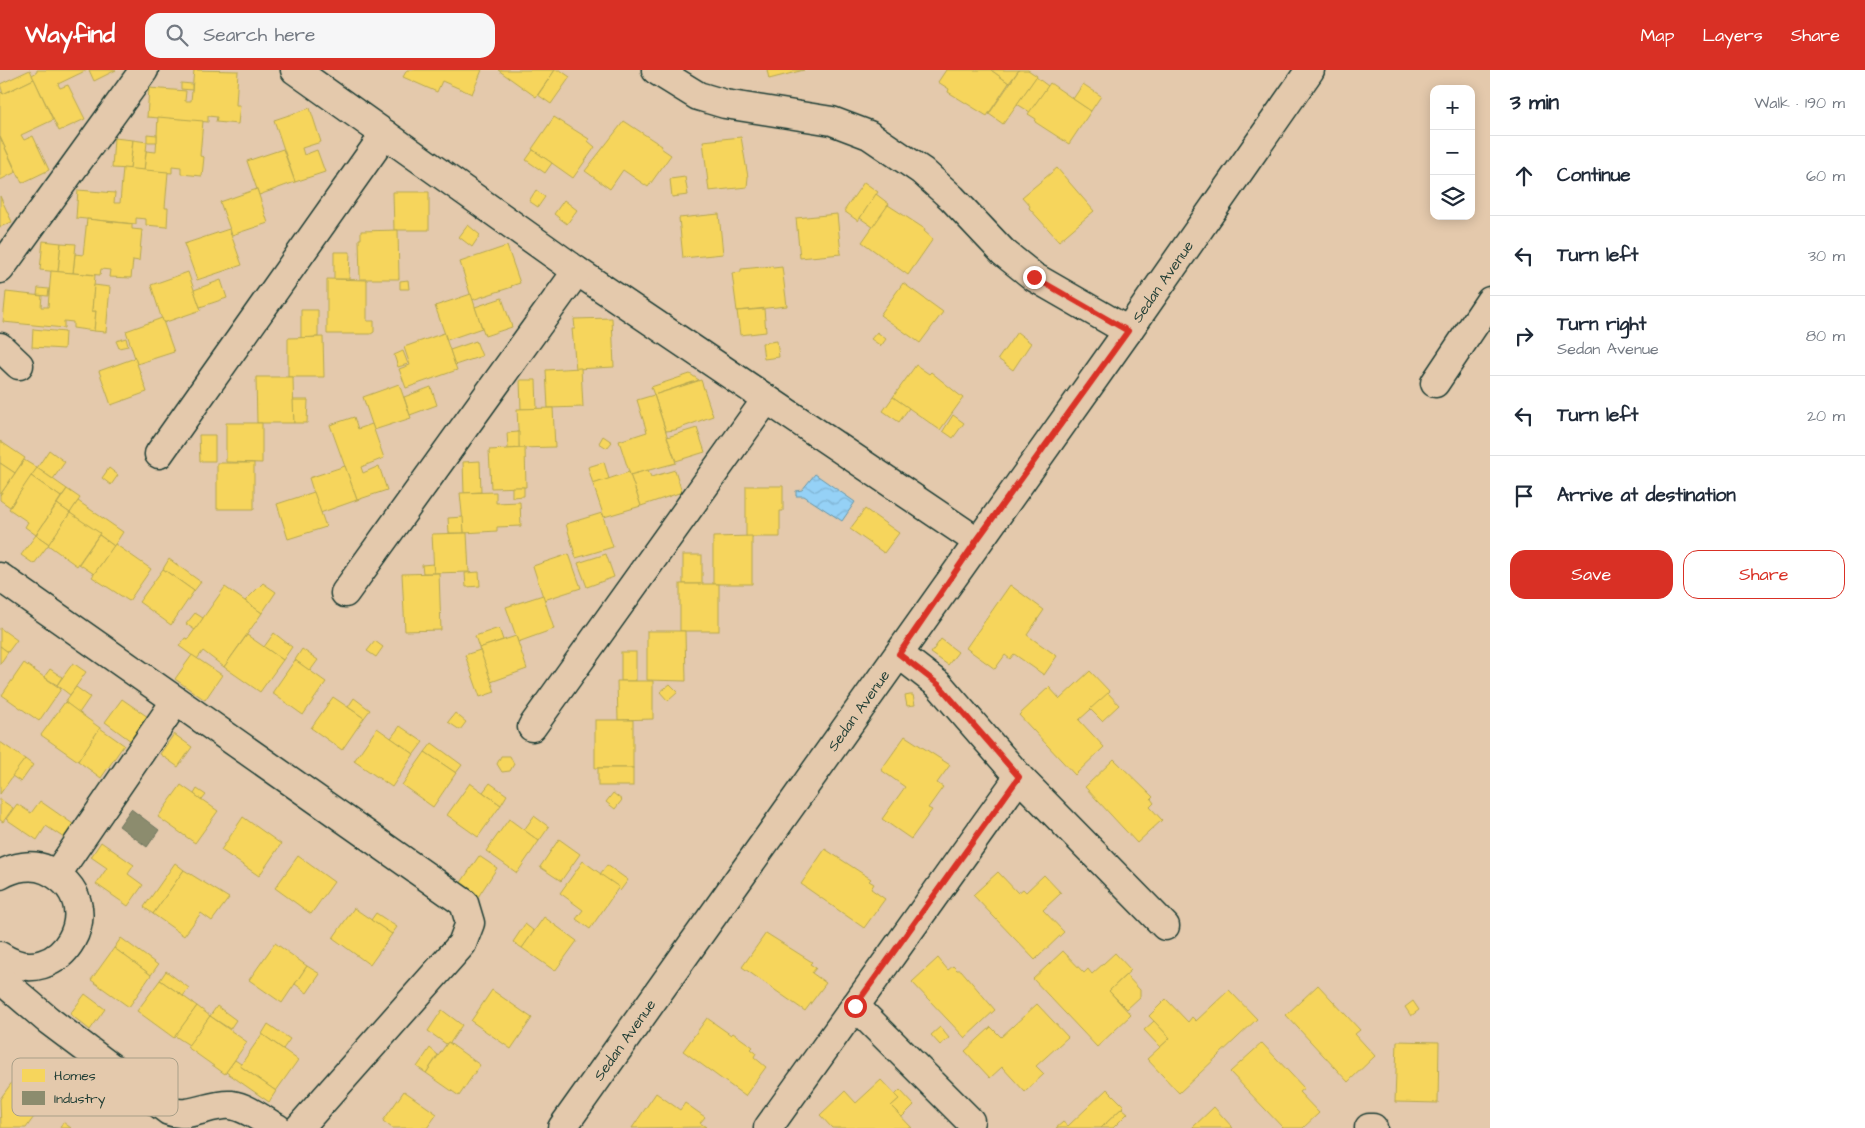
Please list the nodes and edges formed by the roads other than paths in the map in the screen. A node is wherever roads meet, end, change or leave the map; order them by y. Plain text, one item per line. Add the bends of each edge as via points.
1 (144, 70) edge
2 (295, 70) edge
3 (656, 70) edge
4 (1310, 70) edge
5 (385, 134) junction
6 (0, 269) edge
7 (577, 271) junction
8 (1490, 301) edge
9 (1128, 331) junction
10 (1435, 382) dead end
11 (766, 400) junction
12 (159, 454) dead end
13 (977, 540) junction
14 (0, 577) edge
15 (345, 593) dead end
16 (899, 654) junction
17 (175, 702) junction
18 (532, 727) dead end
19 (1019, 777) junction
20 (57, 874) junction
21 (0, 875) edge
22 (1165, 926) dead end
23 (0, 956) edge
24 (0, 979) edge
25 (855, 1006) junction
26 (99, 1058) edge
27 (178, 1113) edge
28 (970, 1121) dead end
29 (276, 1128) edge
30 (299, 1128) edge
31 (562, 1128) edge
32 (768, 1128) edge
33 (1369, 1128) edge
34 (1373, 1128) edge

1 - 6 street
2 - 5 street
3 - 9 street via 698,96 725,104 832,121 869,135 922,171 1003,252 1034,277
4 - 9 street, Sedan Avenue
5 - 7 street
5 - 12 street
7 - 11 street
7 - 15 street
8 - 10 street
9 - 13 street, Sedan Avenue
11 - 13 street
11 - 18 street
13 - 16 street, Sedan Avenue
14 - 17 street
16 - 19 street via 939,685
16 - 31 street, Sedan Avenue
17 - 20 street
17 - 30 street via 464,903 468,913 470,922 462,944
19 - 22 street
19 - 25 street
20 - 21 street via 26,866
20 - 23 street via 69,886 79,917 76,933 68,947 41,965 24,966
24 - 26 street
25 - 28 street
25 - 32 street
27 - 29 street via 230,1105
33 - 34 street

